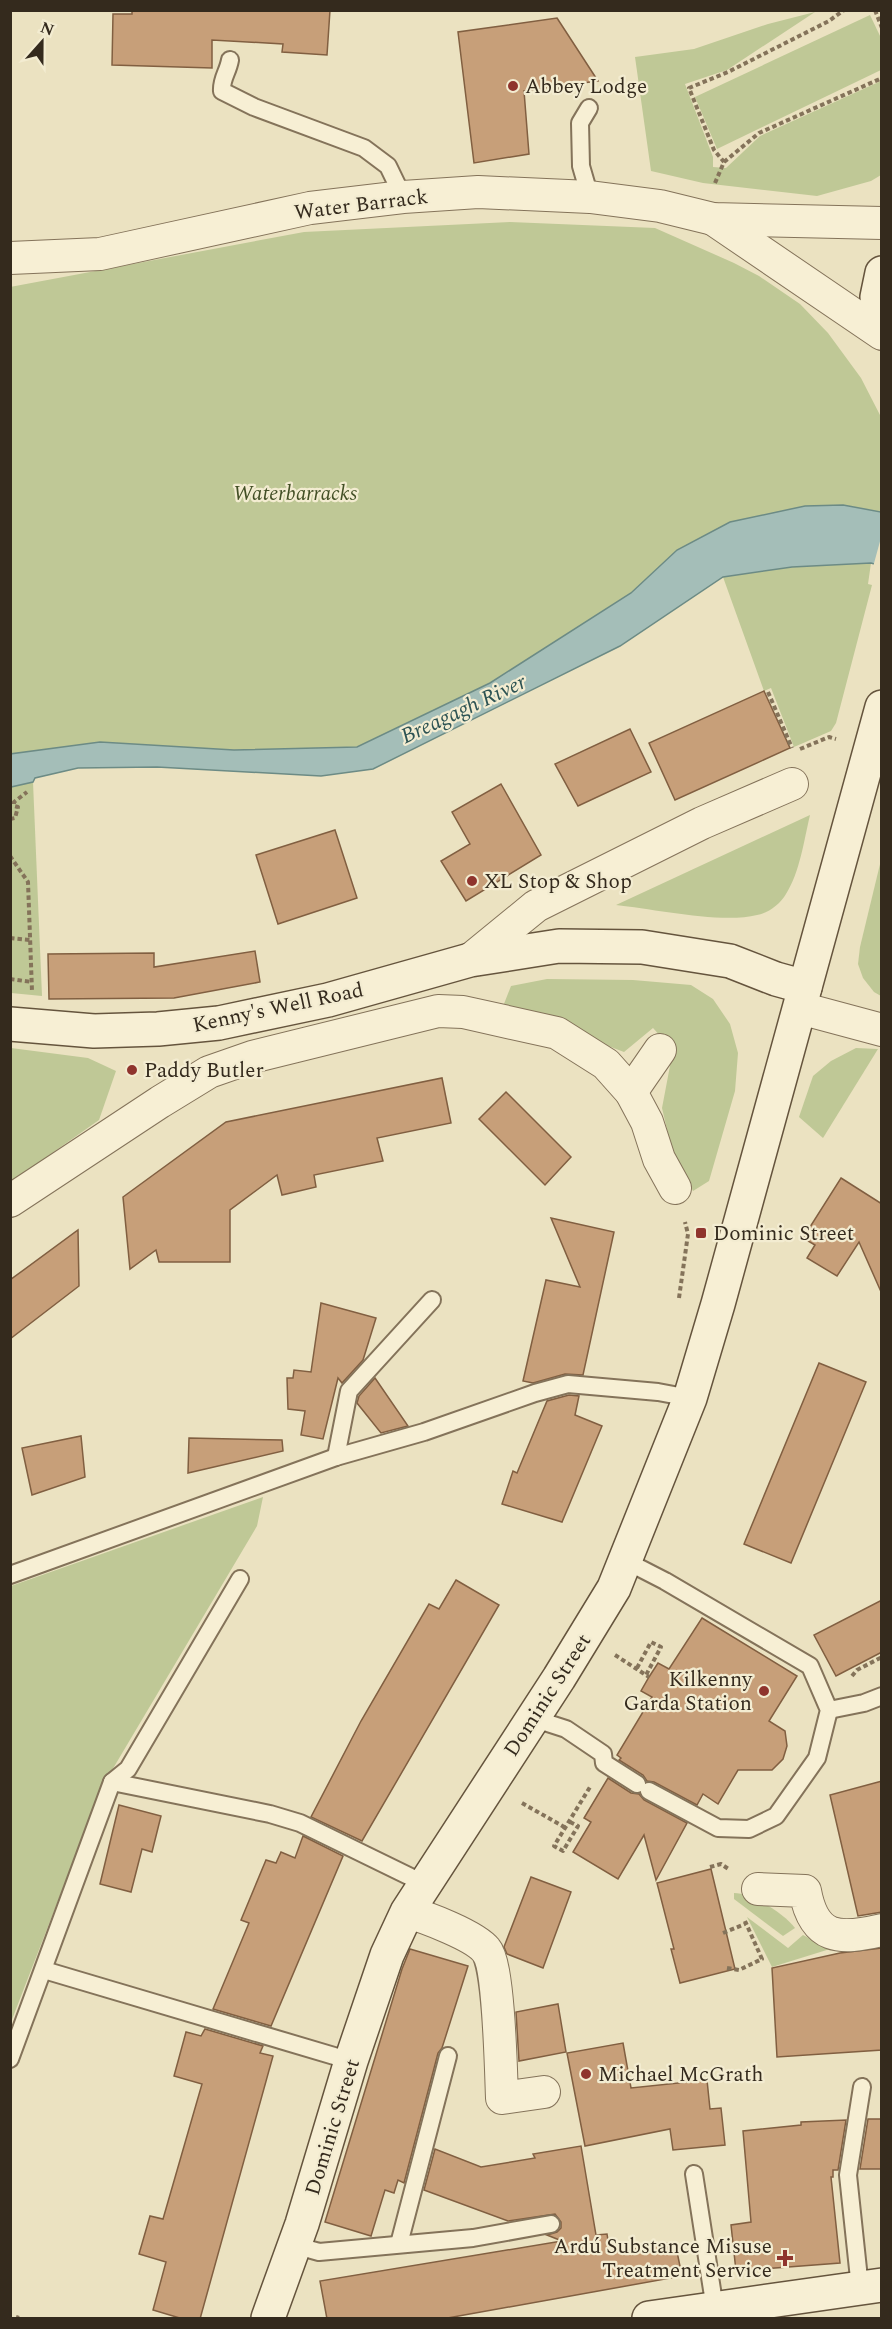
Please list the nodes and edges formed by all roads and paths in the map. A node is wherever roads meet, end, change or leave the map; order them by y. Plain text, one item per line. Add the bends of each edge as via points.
1 (844, 10) edge
2 (875, 10) edge
3 (882, 28) edge
4 (230, 60) dead end
5 (882, 78) edge
6 (573, 87) dead end
7 (527, 93) dead end
8 (589, 108) dead end
9 (724, 162) junction
10 (403, 197) junction
11 (590, 197) junction
12 (713, 219) junction
13 (882, 223) edge
14 (10, 258) edge
15 (882, 273) edge
16 (882, 319) edge
17 (882, 334) edge
18 (768, 692) dead end
19 (882, 707) edge
20 (829, 736) dead end
21 (798, 750) dead end
22 (793, 752) dead end
23 (792, 784) dead end
24 (27, 792) dead end
25 (10, 819) edge
26 (12, 859) edge
27 (10, 938) edge
28 (30, 940) junction
29 (470, 960) junction
30 (10, 979) edge
31 (32, 982) junction
32 (32, 996) dead end
33 (802, 998) junction
34 (10, 1024) edge
35 (882, 1030) edge
36 (660, 1050) dead end
37 (631, 1092) junction
38 (10, 1201) edge
39 (679, 1201) joint
40 (678, 1299) dead end
41 (432, 1300) dead end
42 (690, 1398) junction
43 (336, 1457) junction
44 (626, 1561) junction
45 (10, 1575) edge
46 (240, 1579) dead end
47 (616, 1656) dead end
48 (882, 1657) edge
49 (636, 1668) junction
50 (857, 1670) dead end
51 (882, 1696) edge
52 (829, 1710) junction
53 (532, 1718) junction
54 (604, 1763) junction
55 (112, 1782) junction
56 (528, 1805) dead end
57 (570, 1822) junction
58 (566, 1828) junction
59 (721, 1864) dead end
60 (710, 1867) dead end
61 (425, 1884) junction
62 (758, 1889) dead end
63 (407, 1911) junction
64 (742, 1915) dead end
65 (746, 1923) junction
66 (882, 1930) edge
67 (723, 1933) dead end
68 (727, 1968) dead end
69 (44, 1970) junction
70 (448, 2056) dead end
71 (10, 2059) edge
72 (351, 2061) junction
73 (862, 2087) dead end
74 (544, 2092) dead end
75 (694, 2174) dead end
76 (551, 2224) dead end
77 (399, 2244) junction
78 (294, 2245) junction
79 (871, 2286) edge
80 (715, 2309) junction
81 (268, 2319) edge
82 (650, 2319) edge

1 - 9 path via 728,72 689,88 714,150
2 - 3 path
4 - 10 lane via 229,71 221,80 222,91 364,148 388,166
5 - 9 path via 759,133
6 - 7 path
8 - 11 lane via 580,123 581,166
9 - 12 path via 715,180
10 - 11 street, Water Barrack via 478,192
10 - 14 street, Water Barrack via 310,208 100,254
11 - 12 street, Water Barrack via 660,206
12 - 13 street, Water Barrack
12 - 17 street, Water Barrack
15 - 16 street via 878,297
18 - 22 path
19 - 33 street, Dominic Street
20 - 21 path
23 - 29 street, Kenny's Well Road via 702,823 536,906
24 - 25 path via 14,802 13,807 18,807 15,818
26 - 28 path via 28,882
27 - 28 path
28 - 31 path
29 - 33 street, Kenny's Well Road via 559,946 642,947 730,961 776,980
29 - 34 street, Kenny's Well Road via 328,1000 219,1023 94,1031
30 - 31 path
31 - 32 path
33 - 35 street
33 - 42 street, Dominic Street
36 - 37 street
37 - 38 street via 606,1064 557,1033 463,1012 438,1011 252,1057 209,1072
37 - 39 street
39 - 40 path via 688,1234
41 - 43 lane via 350,1391
42 - 43 lane via 568,1384
42 - 44 street, Dominic Street
43 - 45 lane
44 - 52 lane via 810,1666
44 - 53 street, Dominic Street via 614,1587
46 - 55 lane via 128,1769
47 - 49 path
48 - 50 path
49 - 49 path via 648,1676 661,1647 651,1642
51 - 52 lane
52 - 54 lane via 818,1758 776,1816 749,1829 718,1828
53 - 54 lane via 566,1729 603,1754
53 - 61 street, Dominic Street
54 - 57 path
55 - 61 lane via 300,1823
55 - 69 lane
56 - 58 path
57 - 58 path
57 - 58 path via 578,1826 563,1851 554,1846
59 - 60 path
61 - 63 street, Dominic Street
62 - 66 street via 805,1891 809,1912 821,1927 839,1936 854,1937
63 - 72 street, Dominic Street via 387,1955
63 - 74 street via 436,1920 485,1948 491,1958 496,1995 502,2098
64 - 65 path
65 - 67 path
65 - 68 path via 762,1959 739,1970
69 - 71 lane
69 - 72 lane
70 - 77 lane
72 - 78 street, Dominic Street
73 - 79 lane via 848,2175
75 - 80 lane
76 - 77 lane via 473,2238
77 - 78 lane via 319,2252
78 - 81 street, Dominic Street
79 - 80 street
80 - 82 street

